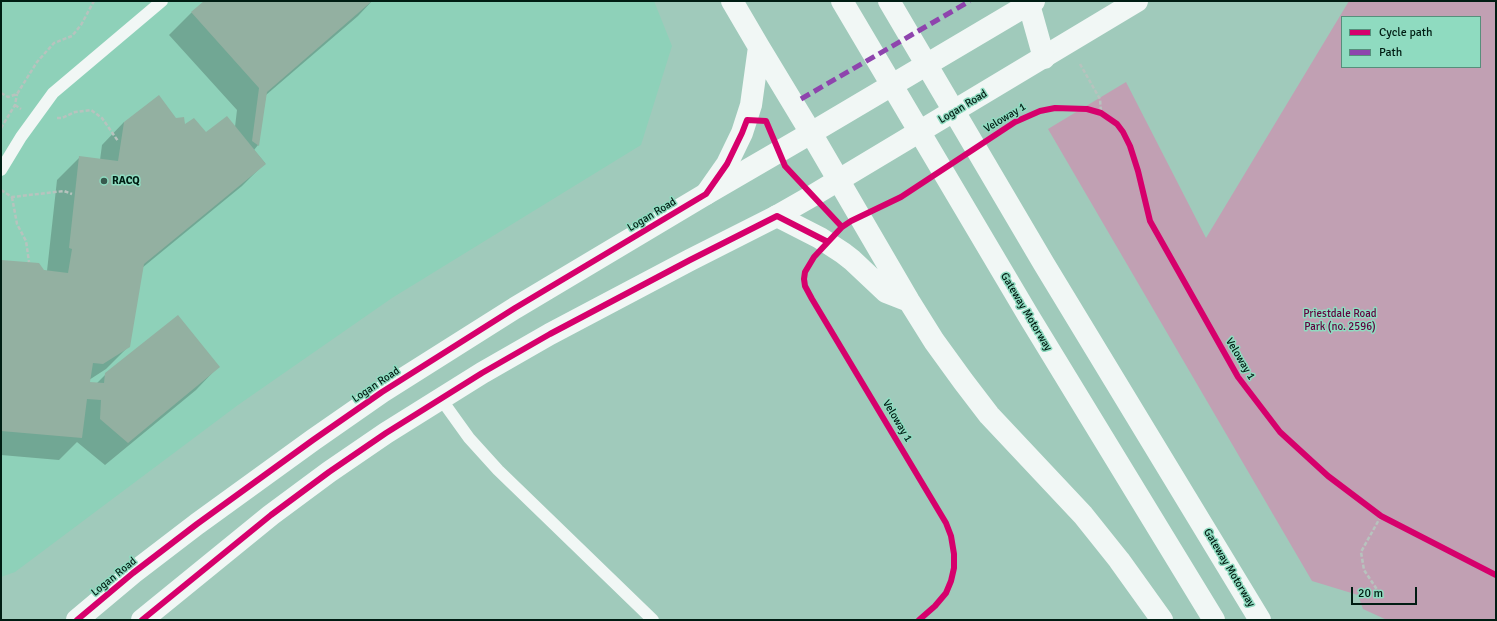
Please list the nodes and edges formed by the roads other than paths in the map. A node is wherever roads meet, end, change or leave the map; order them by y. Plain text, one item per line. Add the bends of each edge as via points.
1 (162, 1) edge
2 (732, 1) edge
3 (842, 1) edge
4 (1137, 1) edge
5 (1030, 2) edge
6 (893, 8) edge
7 (759, 47) junction
8 (1044, 58) junction
9 (811, 133) junction
10 (1, 170) edge
11 (839, 181) junction
12 (706, 194) junction
13 (777, 216) junction
14 (910, 301) junction
15 (441, 399) junction
16 (1156, 612) edge
17 (77, 620) edge
18 (142, 620) edge
19 (653, 620) edge
20 (1214, 620) edge
21 (1260, 620) edge

1 - 10 lane via 53,93
2 - 7 main road
3 - 20 main road, Gateway Motorway via 1032,322
4 - 8 main road, Logan Road
5 - 8 main road
5 - 9 main road, Logan Road
6 - 21 main road, Gateway Motorway via 988,171
7 - 9 main road
7 - 12 main road via 751,105 742,133 727,164
8 - 11 main road, Logan Road
9 - 11 main road
9 - 12 main road, Logan Road
11 - 13 main road, Logan Road
11 - 14 main road
12 - 17 main road, Logan Road via 509,312 382,392 197,524
13 - 14 main road via 843,253 886,292
13 - 15 main road, Logan Road via 550,334
14 - 16 main road via 934,341 985,409 1083,515
15 - 18 main road, Logan Road via 329,472 204,568
15 - 19 lane via 469,438 498,470

